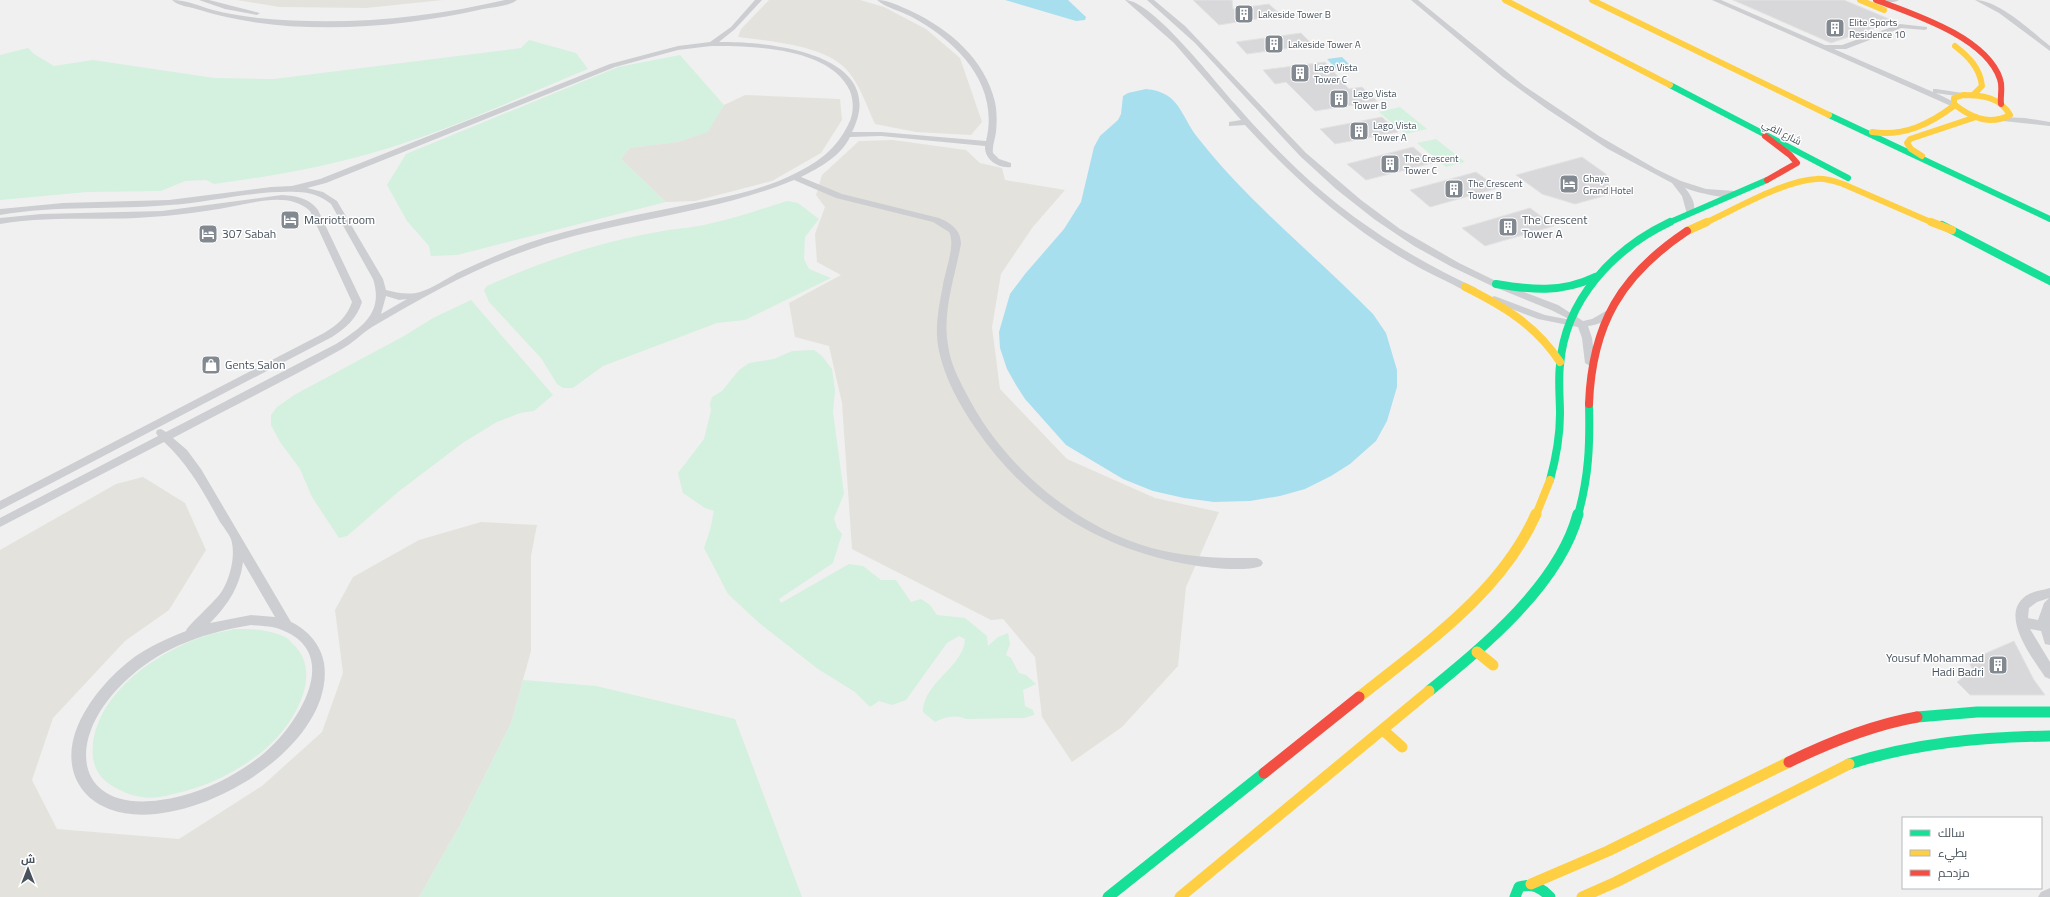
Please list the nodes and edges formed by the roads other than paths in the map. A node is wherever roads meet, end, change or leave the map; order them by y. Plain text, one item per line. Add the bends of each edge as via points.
1 (175, 0) edge
2 (202, 0) edge
3 (488, 0) edge
4 (514, 0) edge
5 (759, 0) edge
6 (880, 0) edge
7 (1128, 0) edge
8 (1150, 0) edge
9 (1414, 0) edge
10 (1505, 0) edge
11 (1592, 0) edge
12 (1715, 0) edge
13 (1860, 0) edge
14 (1876, 0) edge
15 (1883, 0) edge
16 (1978, 0) edge
17 (1897, 6) edge
18 (1900, 26) junction
19 (733, 28) junction
20 (1925, 28) junction
21 (728, 43) junction
22 (712, 44) junction
23 (1822, 47) junction
24 (1843, 47) junction
25 (2050, 48) edge
26 (1855, 61) junction
27 (1232, 64) dead end
28 (1222, 66) junction
29 (1210, 79) junction
30 (1197, 81) dead end
31 (1906, 83) junction
32 (1963, 95) junction
33 (1973, 95) junction
34 (1954, 105) junction
35 (2004, 105) junction
36 (1809, 107) junction
37 (1976, 117) junction
38 (1280, 118) dead end
39 (2003, 119) junction
40 (2050, 119) edge
41 (1269, 120) junction
42 (1246, 122) junction
43 (1232, 124) dead end
44 (2050, 124) edge
45 (853, 125) junction
46 (881, 134) junction
47 (848, 136) junction
48 (1765, 136) junction
49 (990, 144) junction
50 (1008, 166) dead end
51 (341, 174) junction
52 (1958, 177) junction
53 (794, 178) junction
54 (1672, 181) junction
55 (292, 189) junction
56 (315, 192) junction
57 (1734, 194) junction
58 (304, 202) junction
59 (0, 212) edge
60 (1690, 212) junction
61 (2050, 219) edge
62 (0, 221) edge
63 (1952, 230) junction
64 (1597, 276) junction
65 (2050, 280) edge
66 (1496, 284) junction
67 (1465, 287) junction
68 (383, 292) junction
69 (424, 293) junction
70 (1609, 313) junction
71 (1571, 320) junction
72 (1582, 324) junction
73 (365, 327) junction
74 (1560, 362) junction
75 (1591, 370) junction
76 (153, 426) junction
77 (165, 437) junction
78 (0, 506) edge
79 (0, 523) edge
80 (238, 539) junction
81 (1257, 563) dead end
82 (2050, 593) edge
83 (2050, 603) edge
84 (2021, 622) junction
85 (287, 626) junction
86 (2045, 627) junction
87 (185, 636) junction
88 (2050, 640) edge
89 (1477, 652) junction
90 (1493, 665) dead end
91 (2050, 673) edge
92 (2050, 712) edge
93 (1383, 730) junction
94 (2050, 736) edge
95 (1402, 747) dead end
96 (1531, 884) junction
97 (1516, 894) edge
98 (2050, 896) edge
99 (1108, 897) edge
100 (1180, 897) edge
101 (1505, 897) edge
102 (1550, 897) edge
103 (1582, 897) edge
104 (2046, 897) edge

1 - 4 street via 212,13 243,19 317,24 414,18 482,8
2 - 3 street via 254,13 317,17 389,14
5 - 19 street
6 - 49 street via 924,20 958,45 968,56 981,75 990,99 993,122
7 - 29 street via 1168,32
8 - 28 street via 1186,29
9 - 54 street via 1550,107 1612,147
10 - 48 street, شارع الفي
11 - 36 street
12 - 23 street
13 - 17 street
14 - 17 street
15 - 17 street
16 - 25 street via 2001,12
17 - 18 street via 1902,21
17 - 20 street
17 - 35 street via 1947,30 1981,54 2000,78
18 - 20 street
18 - 24 street
19 - 21 street
19 - 22 street
20 - 33 street via 1955,46 1977,68 1982,86
21 - 22 street
21 - 45 street via 786,49 814,58 831,67 845,78 855,95 857,110
22 - 51 street via 674,48 624,61
23 - 24 street
23 - 26 street
24 - 26 street
26 - 31 street
27 - 28 street
28 - 41 street
29 - 30 street
29 - 42 street
31 - 32 street via 1939,92
31 - 34 street
32 - 33 street
32 - 34 street via 1954,98
33 - 35 street
34 - 36 street via 1936,117 1891,135 1870,131 1840,117
34 - 37 street
35 - 39 street via 2010,115
35 - 40 street via 2022,113
36 - 52 street
37 - 39 street
37 - 52 street via 1917,136 1907,143 1913,151
38 - 41 street
39 - 44 street
41 - 66 street via 1331,180 1384,222 1439,256
42 - 43 street
42 - 67 street via 1304,180 1369,233 1404,256
45 - 46 street
45 - 47 street
46 - 47 street
46 - 49 street
47 - 53 street via 823,160
48 - 57 street via 1793,156 1796,165
48 - 63 street, شارع الفي
49 - 50 street via 989,152 993,158
51 - 55 street
51 - 56 street
52 - 61 street
53 - 69 street via 752,193 603,225 536,243 468,270
53 - 81 street via 839,196 936,220 946,224 953,231 956,240 942,341 948,364 960,393 981,428 1009,462 1043,494 1082,524 1144,549 1202,562
54 - 57 street via 1708,193
54 - 60 street via 1687,197
55 - 56 street
55 - 59 street via 179,202 138,205 51,205
56 - 58 street
56 - 68 street via 334,203
57 - 60 street
58 - 62 street via 291,198 273,198 172,213 39,216
58 - 76 street via 314,210 355,296 357,302 352,315 328,335
60 - 64 street via 1633,242
63 - 65 street, شارع الفي
63 - 70 street via 1839,182 1818,178 1806,180 1712,219 1659,250 1633,275
64 - 66 street via 1580,285 1547,291
64 - 71 street
66 - 71 street
67 - 71 street via 1540,316
67 - 74 street via 1535,328 1550,344
68 - 69 street via 399,297
68 - 73 street via 377,312
69 - 73 street
70 - 72 street via 1596,321
70 - 75 street via 1602,326
71 - 72 street
71 - 74 street
72 - 75 street via 1586,333
73 - 77 street via 334,349
74 - 99 street via 1558,447 1549,480 1538,513 1521,545 1490,586 1411,654
75 - 89 street via 1589,473 1574,526 1547,578 1527,604
76 - 77 street
76 - 78 street
77 - 79 street
77 - 80 street via 183,452
80 - 85 street
80 - 87 street via 239,562 232,586 213,611
82 - 84 street via 2034,597 2028,602 2023,608
83 - 86 street via 2046,612
84 - 86 street
84 - 91 street via 2026,638
85 - 87 street via 270,622 244,621 208,627
85 - 87 street via 302,636 313,649 318,665 317,684 310,705 298,727 279,748 256,768 229,785 200,798 143,809 119,806 99,798 85,785 78,768 78,748 84,727 96,705 114,684 141,661
86 - 88 street
89 - 90 street
89 - 93 street
92 - 96 street via 1935,715 1892,722 1850,734 1823,744 1608,851
93 - 95 street
93 - 100 street
94 - 103 street via 2004,735 1935,740 1873,755 1844,766
96 - 97 street via 1519,887
96 - 102 street
97 - 101 street
98 - 104 street

